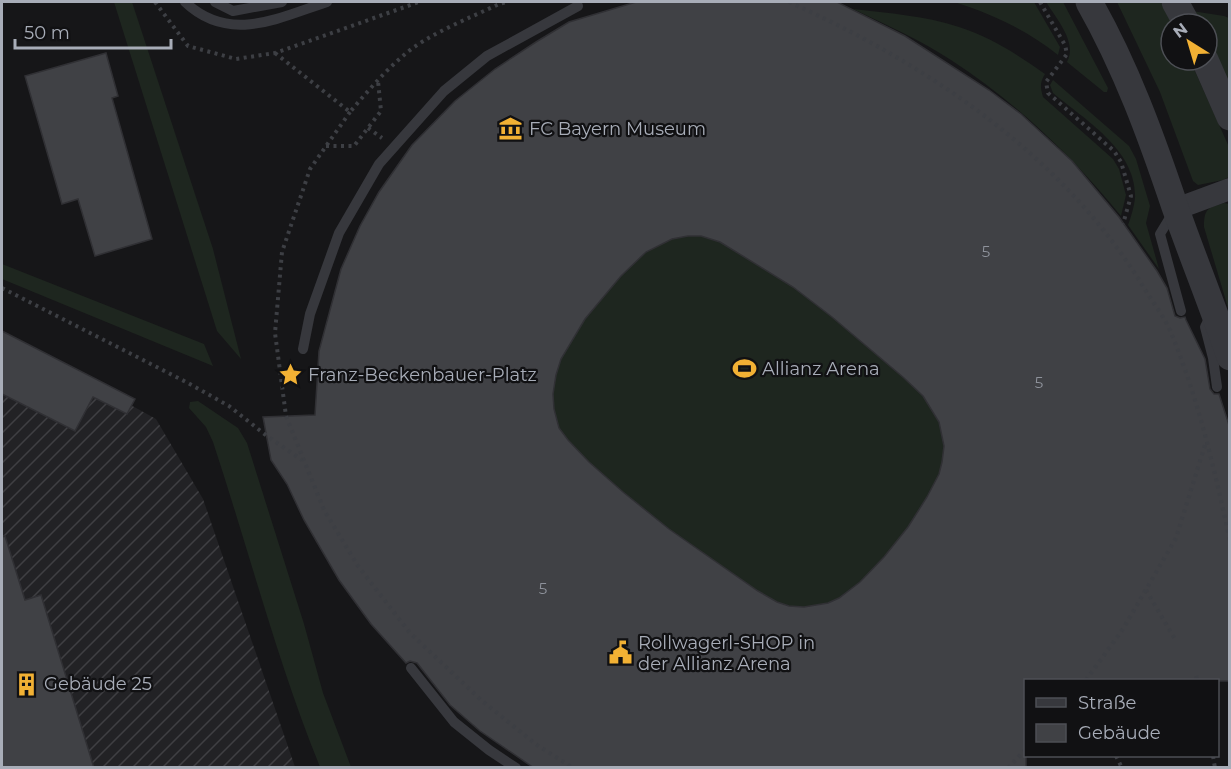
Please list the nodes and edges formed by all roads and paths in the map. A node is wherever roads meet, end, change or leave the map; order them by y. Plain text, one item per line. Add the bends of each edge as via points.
1 (185, 2) edge
2 (215, 2) edge
3 (282, 2) edge
4 (327, 2) edge
5 (507, 2) edge
6 (789, 2) edge
7 (1040, 2) edge
8 (1089, 2) edge
9 (578, 6) dead end
10 (275, 53) dead end
11 (1210, 72) edge
12 (378, 80) junction
13 (350, 112) junction
14 (1230, 117) edge
15 (368, 128) junction
16 (374, 132) dead end
17 (326, 146) junction
18 (1230, 189) edge
19 (1176, 208) junction
20 (1123, 224) dead end
21 (2, 288) edge
22 (1181, 310) dead end
23 (1214, 310) junction
24 (303, 349) dead end
25 (1230, 357) edge
26 (1217, 387) dead end
27 (1206, 442) junction
28 (303, 460) junction
29 (1230, 541) edge
30 (1146, 590) junction
31 (1176, 641) dead end
32 (411, 668) dead end
33 (1087, 679) edge
34 (1024, 751) edge
35 (516, 768) edge
36 (573, 768) edge
37 (1008, 768) edge

1 - 4 lane via 222,24 258,24
2 - 3 lane via 233,11
5 - 12 path via 406,53
6 - 27 path via 907,61 980,111 1090,212 1132,268 1172,333
7 - 20 path via 1065,45 1066,54 1046,81 1048,93 1114,151 1121,162 1131,196
8 - 19 street via 1139,106
9 - 24 lane via 488,56 444,91 379,164 339,233 310,314
10 - 13 path
11 - 14 street
12 - 13 path
12 - 15 path via 381,111
13 - 17 path
15 - 16 path
15 - 17 path via 354,146
17 - 28 path via 305,181 282,252 275,333 286,416
18 - 19 street
19 - 22 lane via 1160,234
19 - 23 street
21 - 28 path via 188,382 229,406
23 - 25 street
23 - 26 lane via 1205,327
27 - 29 path
27 - 30 path via 1176,538
28 - 36 path via 324,510 358,566 410,633 481,700
30 - 31 path
30 - 33 path
32 - 35 lane via 454,722
34 - 37 path

